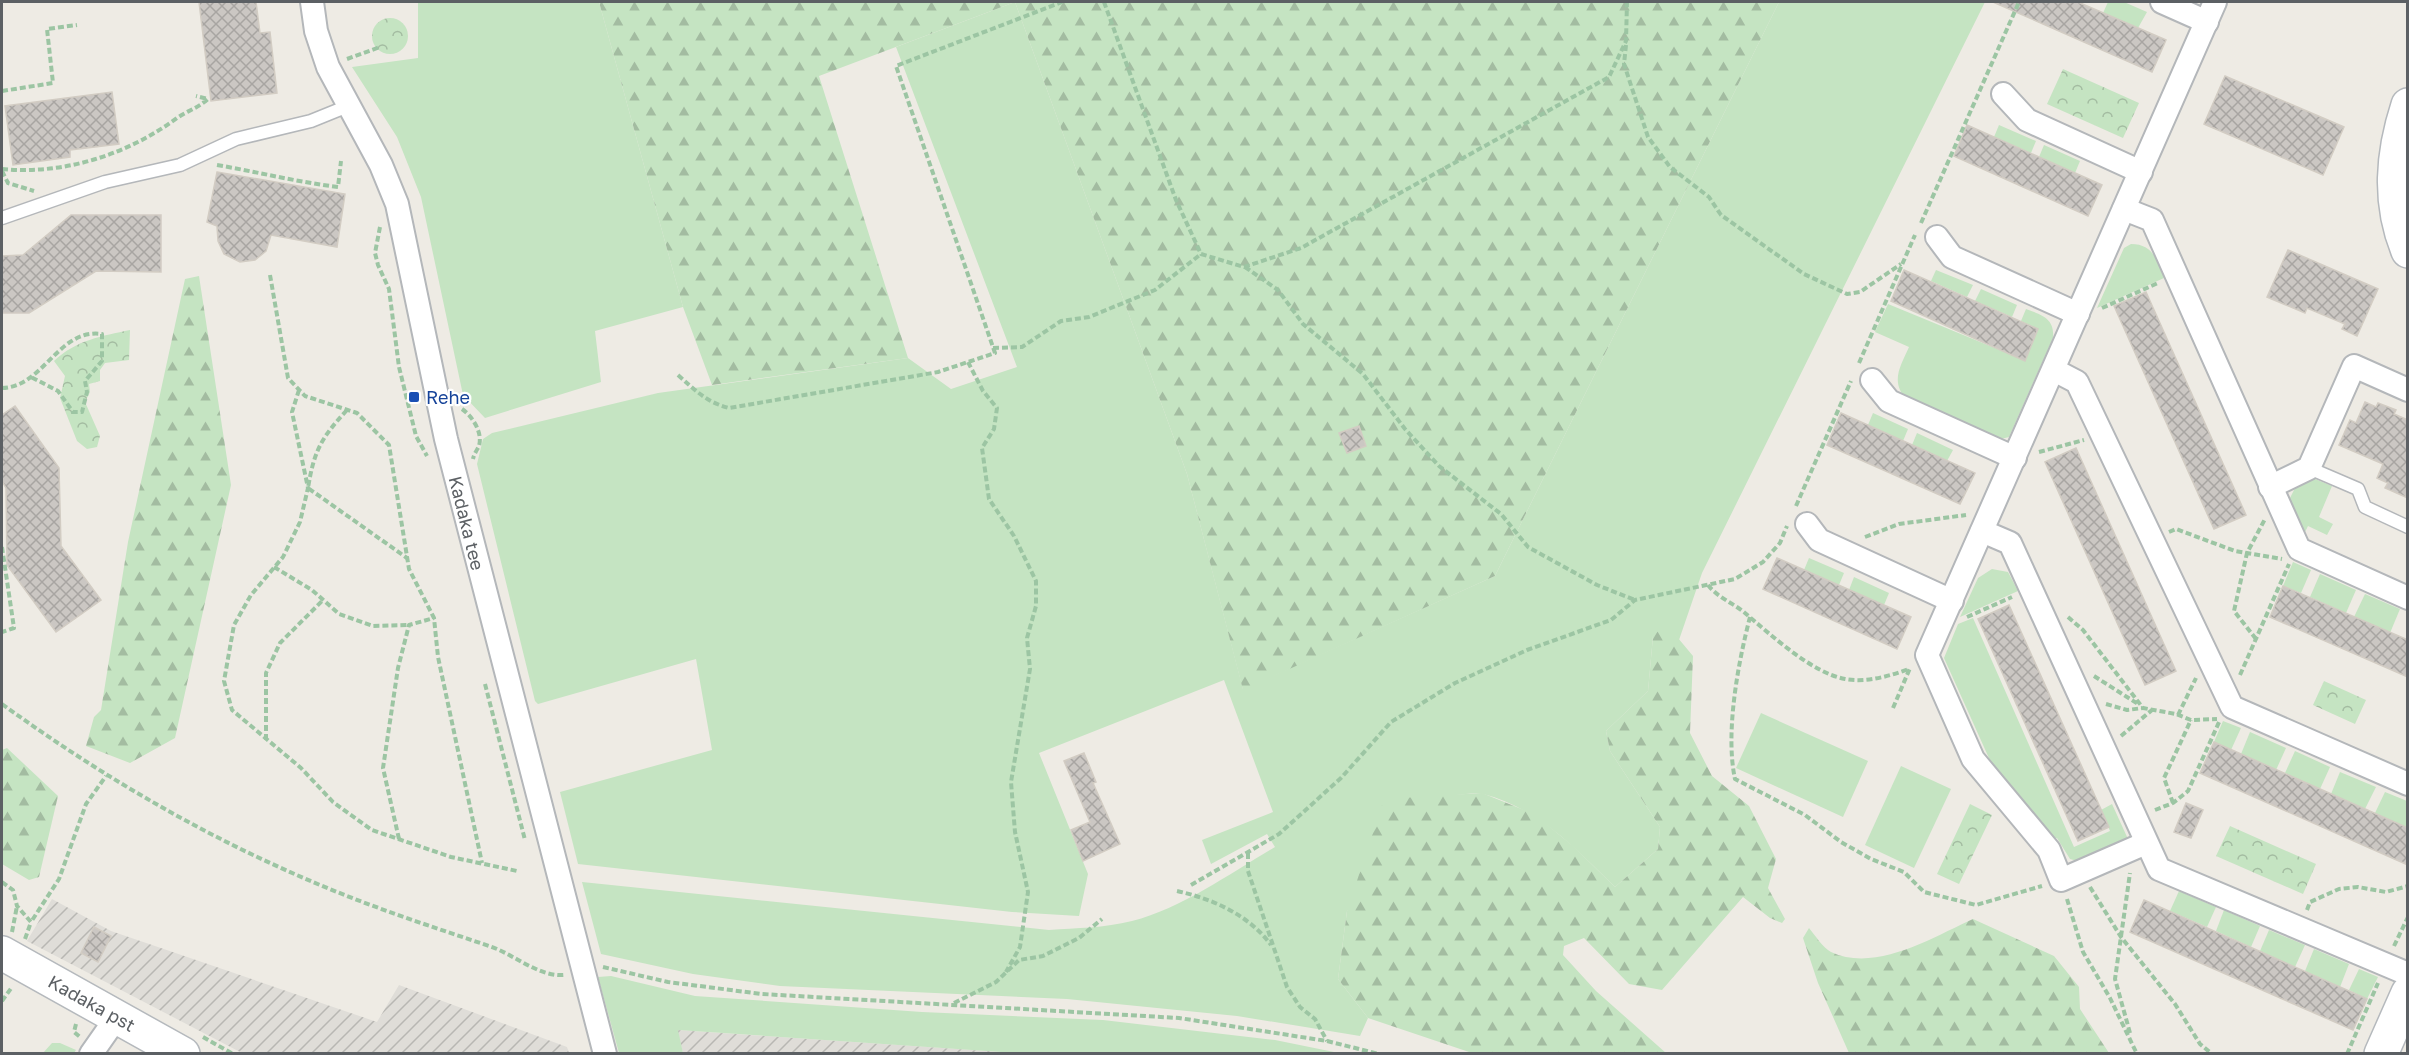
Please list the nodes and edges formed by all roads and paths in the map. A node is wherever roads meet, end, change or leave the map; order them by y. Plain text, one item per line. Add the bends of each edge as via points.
1 (312, 2) edge
2 (1062, 2) edge
3 (1104, 2) edge
4 (1627, 2) edge
5 (2019, 2) edge
6 (2162, 2) edge
7 (2211, 12) edge
8 (77, 25) dead end
9 (1626, 41) junction
10 (380, 47) dead end
11 (343, 60) dead end
12 (2, 91) edge
13 (2003, 94) dead end
14 (196, 96) dead end
15 (2408, 105) edge
16 (348, 106) junction
17 (341, 161) dead end
18 (213, 164) dead end
19 (2, 170) edge
20 (2141, 172) junction
21 (42, 204) junction
22 (2124, 208) junction
23 (2, 218) edge
24 (383, 219) dead end
25 (1937, 237) dead end
26 (2408, 251) edge
27 (1201, 254) junction
28 (1902, 263) junction
29 (1244, 267) junction
30 (270, 275) dead end
31 (2167, 279) dead end
32 (2085, 314) junction
33 (993, 348) junction
34 (968, 362) junction
35 (2054, 370) junction
36 (678, 375) dead end
37 (31, 377) junction
38 (1872, 380) dead end
39 (2, 388) edge
40 (299, 390) junction
41 (2408, 390) edge
42 (346, 410) junction
43 (2093, 436) dead end
44 (2022, 457) junction
45 (430, 467) dead end
46 (2309, 468) junction
47 (2270, 487) junction
48 (308, 488) junction
49 (2269, 511) dead end
50 (1975, 523) junction
51 (1807, 524) dead end
52 (2408, 526) edge
53 (2153, 540) junction
54 (2, 547) edge
55 (1837, 548) junction
56 (2247, 554) junction
57 (407, 558) junction
58 (274, 567) junction
59 (1708, 585) junction
60 (2021, 592) dead end
61 (2408, 598) edge
62 (323, 600) junction
63 (1635, 600) junction
64 (1958, 609) junction
65 (1750, 617) junction
66 (435, 618) junction
67 (409, 625) junction
68 (2083, 630) dead end
69 (2, 632) edge
70 (2256, 639) junction
71 (2067, 666) junction
72 (1909, 669) dead end
73 (2199, 672) dead end
74 (484, 680) dead end
75 (2229, 700) junction
76 (2, 704) edge
77 (2084, 705) junction
78 (2144, 708) junction
79 (2178, 715) junction
80 (2191, 720) junction
81 (266, 741) junction
82 (106, 776) junction
83 (2408, 784) edge
84 (2173, 803) junction
85 (2135, 818) junction
86 (399, 839) junction
87 (526, 844) dead end
88 (2140, 846) junction
89 (1248, 852) junction
90 (482, 863) junction
91 (517, 871) dead end
92 (2071, 876) junction
93 (2, 882) edge
94 (1191, 885) dead end
95 (2408, 886) edge
96 (2339, 889) dead end
97 (1177, 891) dead end
98 (17, 906) junction
99 (1102, 919) dead end
100 (2121, 937) junction
101 (1274, 948) junction
102 (505, 951) dead end
103 (14, 958) edge
104 (559, 967) dead end
105 (1006, 972) junction
106 (631, 973) dead end
107 (2382, 973) dead end
108 (2408, 974) edge
109 (560, 975) dead end
110 (2408, 993) edge
111 (2, 1001) edge
112 (951, 1005) junction
113 (117, 1017) junction
114 (1327, 1041) junction
115 (91, 1053) edge
116 (183, 1053) edge
117 (605, 1053) edge
118 (1379, 1053) edge
119 (2212, 1053) edge
120 (2347, 1053) edge
121 (2381, 1053) edge

1 - 16 street, Kadaka tee via 316,31 328,67
2 - 33 path via 896,66
3 - 27 path via 1176,200
4 - 9 path
5 - 28 path
6 - 7 street
7 - 20 street
8 - 12 path via 47,29 53,83
9 - 28 path via 1624,64 1648,137 1670,167 1709,197 1721,215 1804,274 1847,294 1860,292
9 - 29 path via 1609,77 1301,248
10 - 11 path
13 - 20 street via 2027,120
14 - 19 path via 208,99 165,128 115,152 39,170
15 - 26 street via 2395,147 2393,176 2395,208
16 - 21 lane via 310,121 236,139 180,165 105,182
16 - 117 street, Kadaka tee via 381,165 397,204 446,439
17 - 18 path via 338,188
19 - 21 path via 8,183 34,190
20 - 22 street
21 - 23 lane
22 - 32 street
22 - 47 street via 2152,220
24 - 45 path via 375,253 389,290 399,367 416,436
25 - 32 street via 1952,257
27 - 29 path
27 - 33 path via 1155,290 1089,317 1061,321 1022,347
28 - 59 path via 1780,543 1762,562 1735,579
29 - 63 path via 1278,290 1303,324 1363,374 1439,466 1501,514 1528,547 1597,585
30 - 40 path via 288,378
31 - 32 path
32 - 35 street
33 - 34 path via 995,353
34 - 36 path via 938,372 729,408 700,396
34 - 105 path via 997,408 994,429 982,448 989,499 1014,536 1036,581 1036,606 1027,638 1028,691 1011,782 1015,832 1028,892 1020,947
35 - 44 street
35 - 53 street via 2077,382
37 - 37 path via 65,343 88,334 102,334 102,361 85,381 87,392 82,412 73,412 58,392
37 - 39 path
38 - 44 street via 1889,401
40 - 42 path via 304,396
40 - 48 path via 292,412
41 - 46 street via 2354,366
42 - 48 path via 324,435 313,457
42 - 57 path via 357,413 389,445
43 - 44 path
44 - 50 street
46 - 47 street
46 - 52 lane via 2358,489 2365,507
47 - 61 street via 2298,549
48 - 57 path
48 - 58 path via 300,522 284,557
49 - 56 path
50 - 55 path via 1899,525
50 - 64 street
50 - 71 street via 2010,543
51 - 55 street via 1819,540
53 - 56 path via 2176,529
53 - 75 street
54 - 69 path via 14,628
55 - 64 street
56 - 70 path via 2234,611
56 - 70 path via 2290,559
57 - 66 path
58 - 62 path
58 - 81 path via 251,595 234,625 224,681 232,710
59 - 63 path
59 - 65 path
60 - 64 path
62 - 67 path via 339,614 374,626
62 - 81 path via 280,644 266,673
63 - 89 path via 1611,620 1527,650 1455,683 1391,722 1341,778 1279,834
64 - 92 street via 1928,655 1973,759
65 - 72 path via 1831,675 1868,679
65 - 92 path via 1742,649 1729,754 1735,779 1805,814 1871,859 1904,872 1924,892 1976,905
66 - 67 path
66 - 90 path via 438,657
67 - 86 path via 398,668 383,768
68 - 78 path
70 - 75 path
71 - 77 street
71 - 78 path via 2085,671
73 - 79 path
74 - 87 path
75 - 83 street via 2232,707
76 - 82 path
77 - 78 path
77 - 85 street
78 - 79 path
79 - 80 path
80 - 84 path via 2164,778
80 - 84 path via 2220,719 2188,791
81 - 86 path via 301,768 333,802 372,830
82 - 98 path via 86,804 59,879 31,922
82 - 102 path via 228,844 315,883
84 - 85 path
85 - 88 street
86 - 90 path
88 - 92 street
88 - 100 path
88 - 108 street via 2159,868
89 - 94 path
89 - 101 path via 1248,870
90 - 91 path
92 - 100 path
92 - 100 path via 2083,952 2137,1053 2115,979
93 - 98 path via 13,890
95 - 96 path via 2386,892 2358,887
97 - 101 path via 1230,910 1250,922
98 - 103 path via 12,932
99 - 105 path via 1079,938 1042,956 1019,960
100 - 119 path via 2175,1004 2200,1044
101 - 114 path via 1287,987 1300,1007 1315,1019
103 - 111 path
103 - 113 street, Kadaka pst
104 - 109 path
105 - 112 path via 979,992
106 - 112 path via 668,982 762,994
107 - 120 path
110 - 121 street
112 - 114 path via 1179,1018
113 - 115 street
113 - 116 street, Kadaka pst
114 - 118 path

